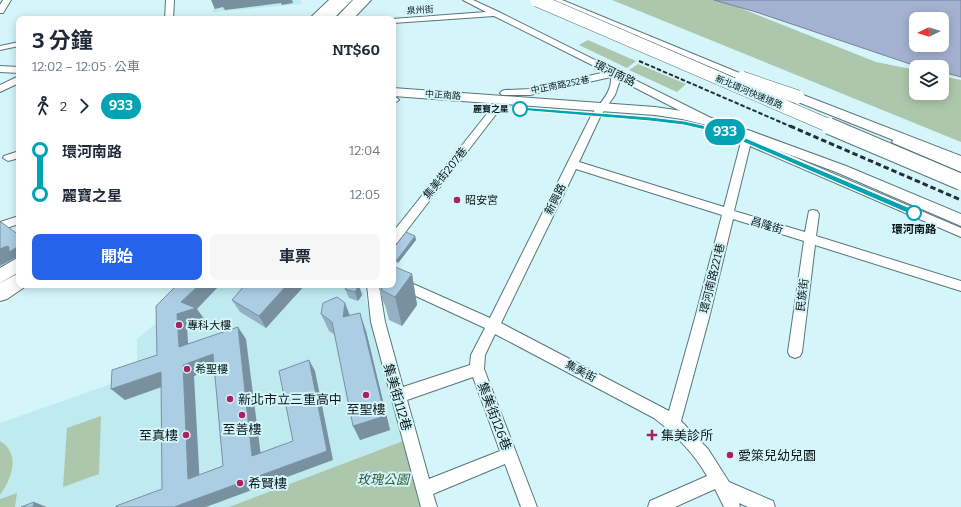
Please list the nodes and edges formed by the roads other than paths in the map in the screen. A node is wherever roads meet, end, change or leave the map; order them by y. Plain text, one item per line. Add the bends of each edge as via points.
1 (7, 0) edge
2 (170, 0) edge
3 (333, 0) edge
4 (339, 0) edge
5 (363, 0) edge
6 (367, 0) edge
7 (466, 0) edge
8 (531, 0) edge
9 (537, 0) edge
10 (544, 0) edge
11 (552, 0) edge
12 (556, 0) edge
13 (352, 1) edge
14 (0, 11) edge
15 (496, 14) junction
16 (169, 16) edge
17 (316, 16) edge
18 (322, 16) edge
19 (330, 16) edge
20 (338, 16) edge
21 (342, 16) edge
22 (352, 16) edge
23 (396, 21) edge
24 (16, 45) edge
25 (0, 48) edge
26 (0, 62) edge
27 (16, 64) edge
28 (0, 69) edge
29 (615, 73) junction
30 (736, 75) junction
31 (16, 77) edge
32 (16, 81) edge
33 (0, 89) edge
34 (505, 93) dead end
35 (396, 98) edge
36 (396, 98) edge
37 (497, 107) junction
38 (599, 111) junction
39 (710, 121) junction
40 (730, 130) junction
41 (747, 137) junction
42 (895, 140) junction
43 (887, 154) junction
44 (16, 155) edge
45 (8, 158) dead end
46 (961, 162) edge
47 (572, 164) junction
48 (961, 168) edge
49 (961, 176) edge
50 (961, 184) edge
51 (728, 213) junction
52 (813, 214) dead end
53 (961, 220) edge
54 (16, 221) edge
55 (961, 224) edge
56 (0, 226) edge
57 (961, 232) edge
58 (396, 236) edge
59 (809, 238) junction
60 (16, 266) edge
61 (16, 272) edge
62 (0, 276) edge
63 (396, 281) edge
64 (0, 282) edge
65 (16, 283) edge
66 (961, 286) edge
67 (17, 288) edge
68 (373, 288) edge
69 (0, 293) edge
70 (0, 299) edge
71 (493, 326) junction
72 (795, 352) dead end
73 (477, 369) junction
74 (398, 396) junction
75 (673, 422) junction
76 (509, 455) junction
77 (721, 484) junction
78 (425, 490) junction
79 (429, 507) edge
80 (529, 507) edge
81 (656, 507) edge
82 (732, 507) edge
83 (767, 507) edge

1 - 14 street
2 - 16 street
3 - 17 street
4 - 18 main road
5 - 13 street
6 - 22 street
7 - 15 street, 環河南路
8 - 43 street
9 - 50 highway, 新北環河快速道路, bridge
10 - 49 highway, bridge
11 - 30 highway, 新北環河快速道路
12 - 42 street
13 - 19 highway
13 - 20 highway
13 - 21 main road
15 - 23 street, 泉州街
15 - 29 street, 環河南路
24 - 25 street
26 - 27 main road
28 - 31 main road
29 - 34 street, 中正南路252巷 via 530,92
29 - 38 street, 新興路 via 616,83 610,97
29 - 39 street, 環河南路
30 - 46 highway, bridge
30 - 48 highway, 新北環河快速道路, bridge
32 - 33 street
35 - 38 main road, 中正南路
36 - 37 main road, 中正南路
37 - 38 main road, 中正南路
37 - 58 street, 集美街207巷
38 - 39 main road, 中正南路 via 655,111
38 - 40 main road, 中正南路
38 - 47 street, 新興路
39 - 40 main road, 中正南路
40 - 41 street
41 - 51 street, 環河南路221巷
41 - 53 main road via 841,169
41 - 55 street
41 - 57 street
42 - 43 street
42 - 48 street
43 - 50 street
44 - 45 street
47 - 51 street, 昌隆街
47 - 71 street, 新興路
51 - 59 street, 昌隆街
51 - 75 street, 環河南路221巷
52 - 59 street, 民族街
54 - 56 street
59 - 66 street, 昌隆街
59 - 72 street, 民族街
60 - 62 main road
61 - 64 highway
63 - 71 street, 集美街
65 - 69 highway
67 - 70 main road
68 - 74 street, 集美街112巷 via 378,322
71 - 73 street, 集美街126巷 via 478,354
71 - 75 street, 集美街
73 - 74 street
73 - 76 street, 集美街126巷
74 - 78 street, 集美街112巷
75 - 77 street, 集美街
76 - 78 street
76 - 80 street, 集美街126巷
77 - 81 street
77 - 82 street, 集美街
77 - 83 street
78 - 79 street, 集美街112巷

